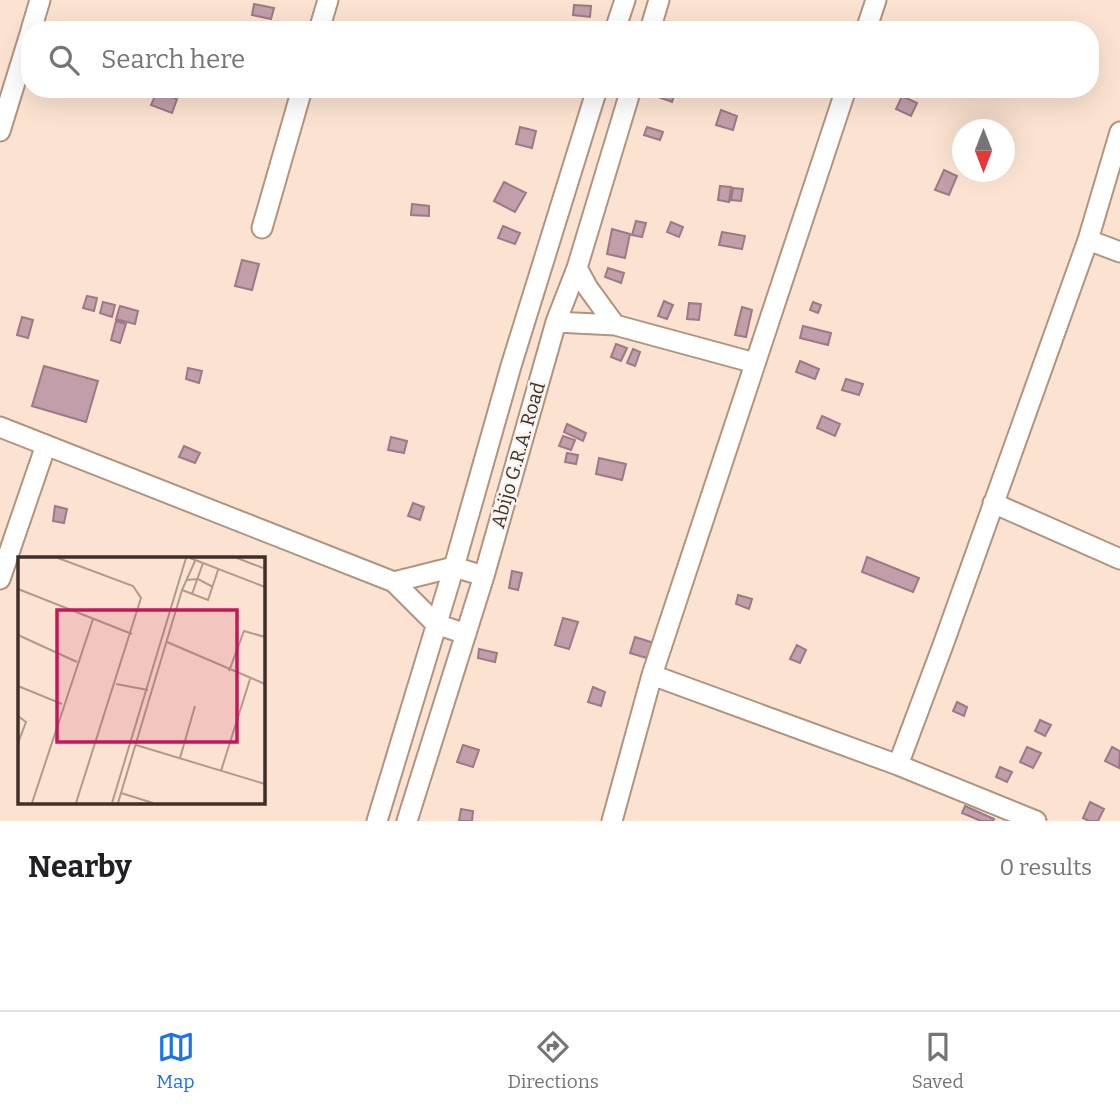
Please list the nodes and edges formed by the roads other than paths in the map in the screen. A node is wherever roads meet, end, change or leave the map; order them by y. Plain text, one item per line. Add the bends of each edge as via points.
1 (40, 0) edge
2 (328, 0) edge
3 (625, 0) edge
4 (659, 0) edge
5 (876, 0) edge
6 (33, 21) edge
7 (322, 21) edge
8 (618, 21) edge
9 (653, 21) edge
10 (869, 21) edge
11 (21, 62) edge
12 (299, 98) edge
13 (594, 98) edge
14 (628, 98) edge
15 (843, 98) edge
16 (0, 131) edge
17 (1120, 132) edge
18 (262, 228) dead end
19 (1088, 240) junction
20 (1120, 252) edge
21 (577, 268) junction
22 (556, 322) junction
23 (615, 325) junction
24 (755, 363) junction
25 (0, 427) edge
26 (46, 445) junction
27 (993, 502) junction
28 (1120, 559) edge
29 (454, 568) junction
30 (484, 576) junction
31 (0, 579) edge
32 (394, 582) junction
33 (436, 624) junction
34 (466, 634) junction
35 (652, 675) junction
36 (898, 765) junction
37 (377, 821) edge
38 (407, 821) edge
39 (612, 821) edge
40 (1036, 821) edge

1 - 6 street
2 - 7 street
3 - 8 street
4 - 9 street
5 - 10 street
11 - 16 street
12 - 18 street
13 - 29 street, Abijo G.R.A. Road
14 - 21 street, Abijo G.R.A. Road
15 - 24 street
17 - 19 street
19 - 20 street
19 - 27 street
21 - 22 street, Abijo G.R.A. Road
21 - 23 street
22 - 23 street
22 - 30 street, Abijo G.R.A. Road
23 - 24 street
24 - 35 street
25 - 26 street
26 - 31 street
26 - 32 street
27 - 28 street
27 - 36 street
29 - 30 street
29 - 32 street
29 - 33 street, Abijo G.R.A. Road
30 - 34 street, Abijo G.R.A. Road
32 - 33 street
33 - 34 street
33 - 37 street, Abijo G.R.A. Road
34 - 38 street, Abijo G.R.A. Road
35 - 36 street
35 - 39 street
36 - 40 street

